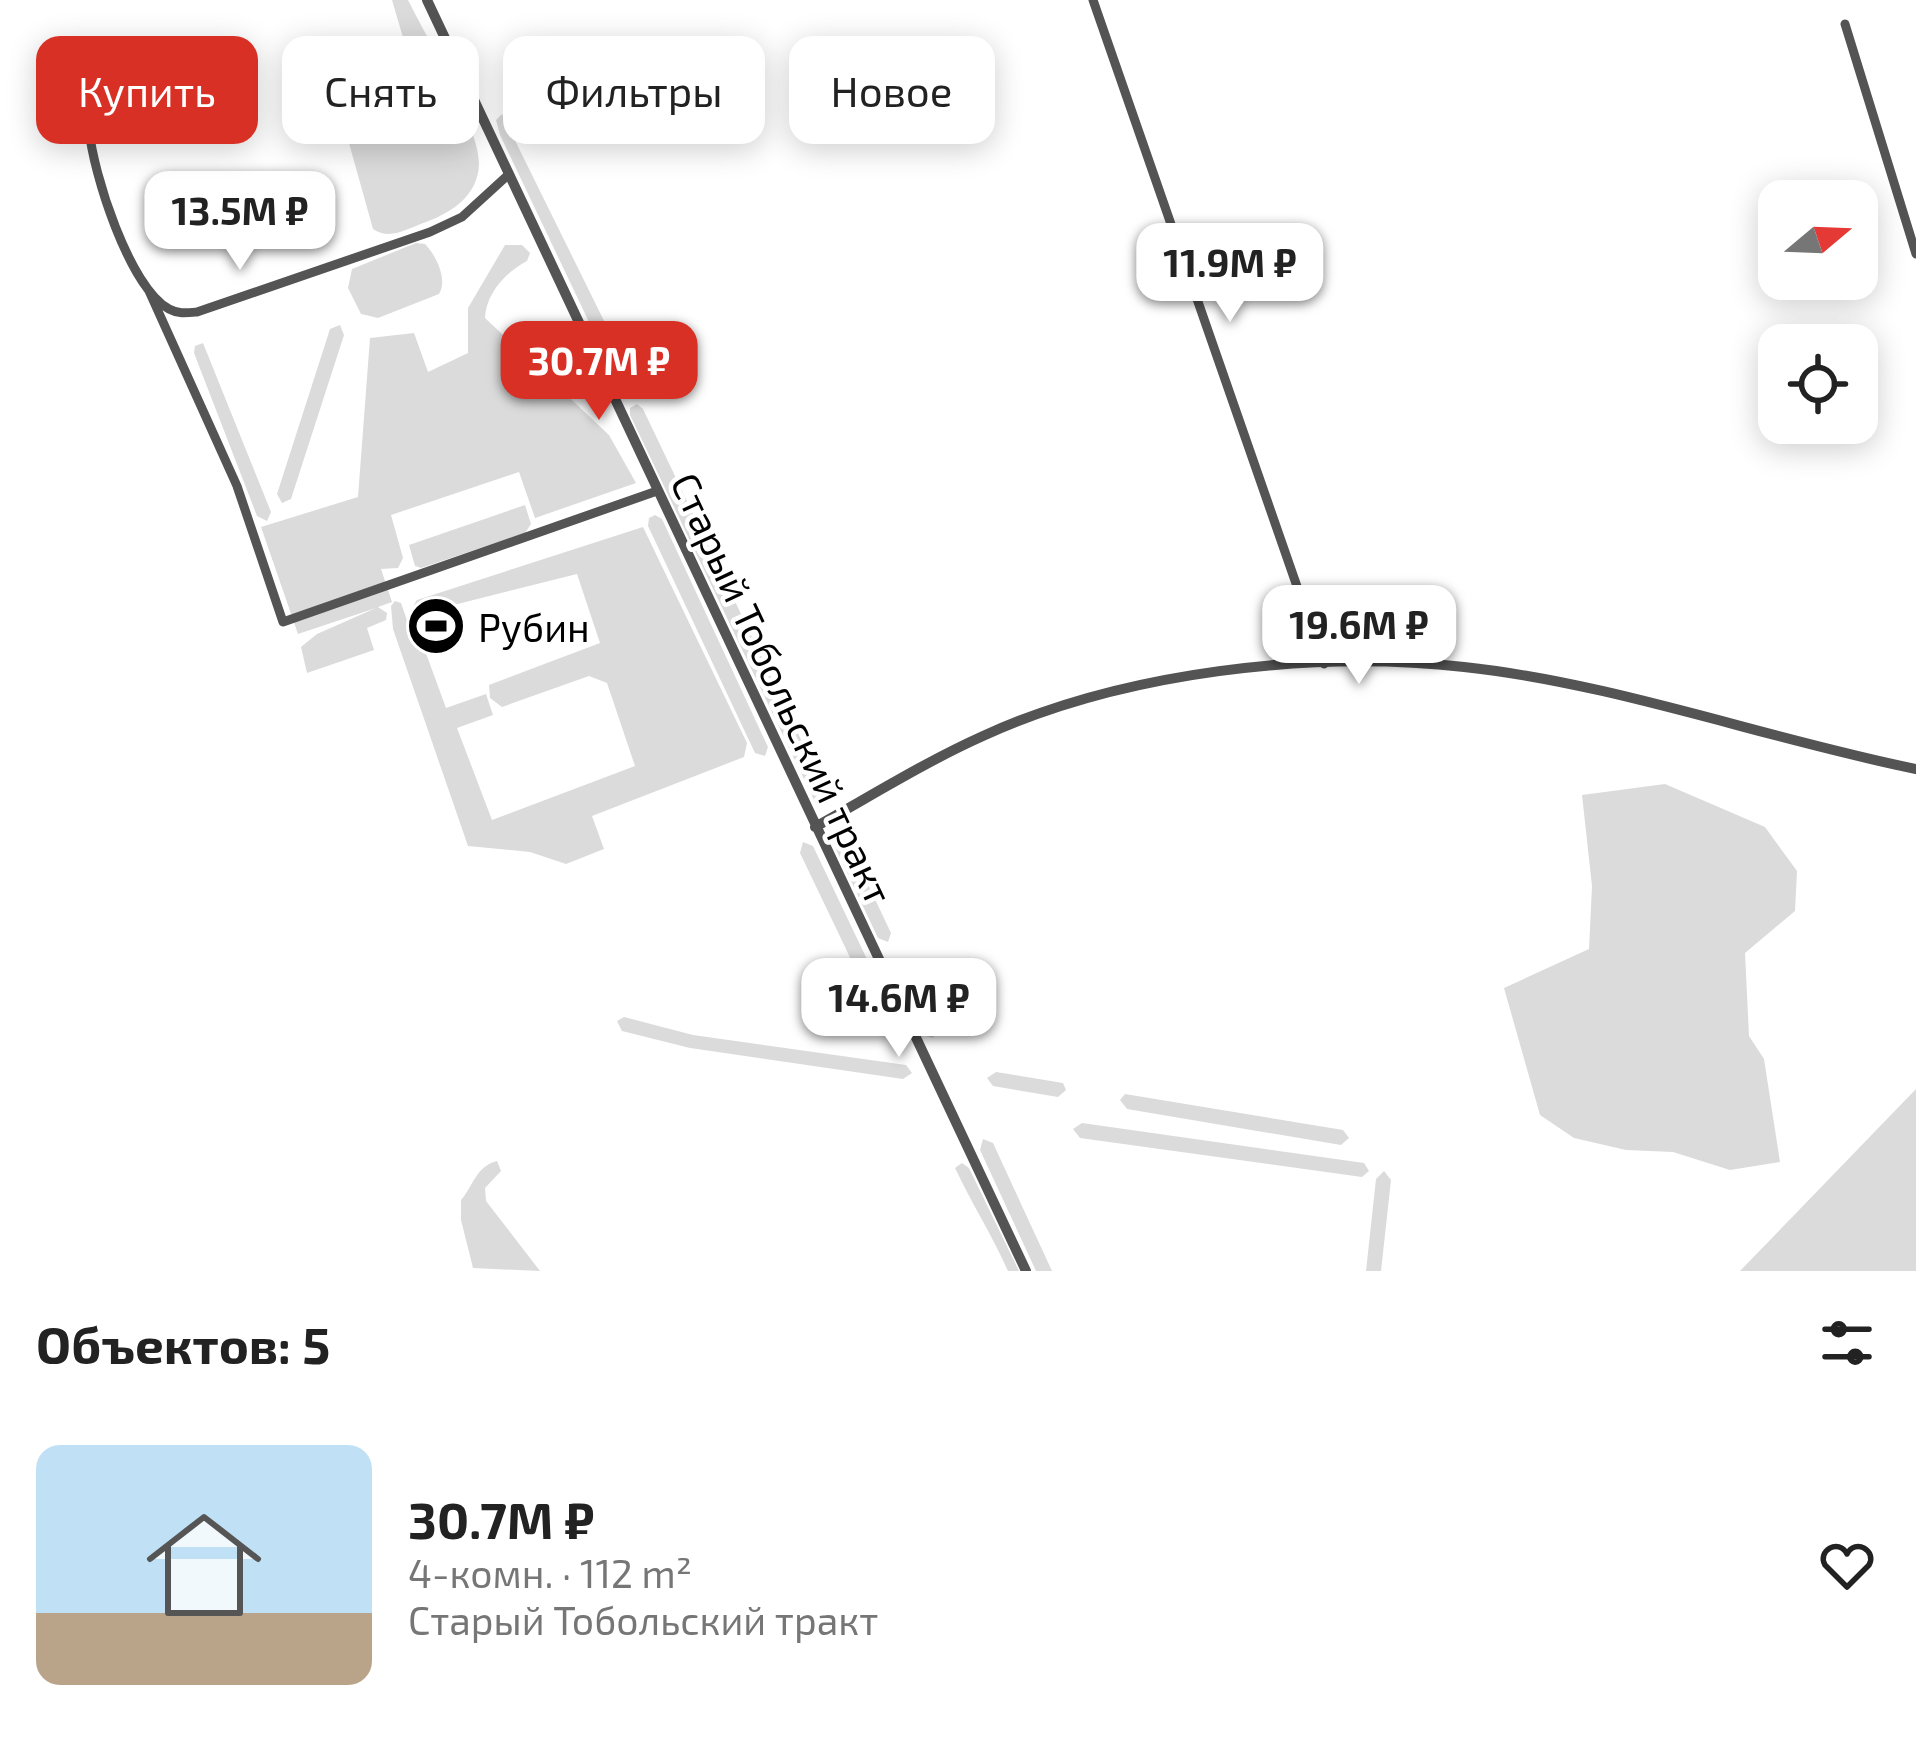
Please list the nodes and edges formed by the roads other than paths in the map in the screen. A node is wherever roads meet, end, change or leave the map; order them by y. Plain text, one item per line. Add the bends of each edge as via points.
1 (427, 0) edge
2 (1093, 0) edge
3 (1845, 24) dead end
4 (92, 144) edge
5 (508, 175) junction
6 (1916, 254) edge
7 (149, 291) junction
8 (657, 491) junction
9 (1324, 664) junction
10 (1916, 769) edge
11 (815, 827) junction
12 (1026, 1271) edge

1 - 5 street, Старый Тобольский тракт
2 - 9 street
3 - 6 street
4 - 7 street via 110,212
5 - 7 street via 448,224 196,312 167,308
5 - 8 street, Старый Тобольский тракт
7 - 8 street via 237,486 283,622
8 - 11 street, Старый Тобольский тракт
9 - 10 street via 1466,667
9 - 11 street via 1268,665 1057,707 983,736
11 - 12 street, Старый Тобольский тракт

